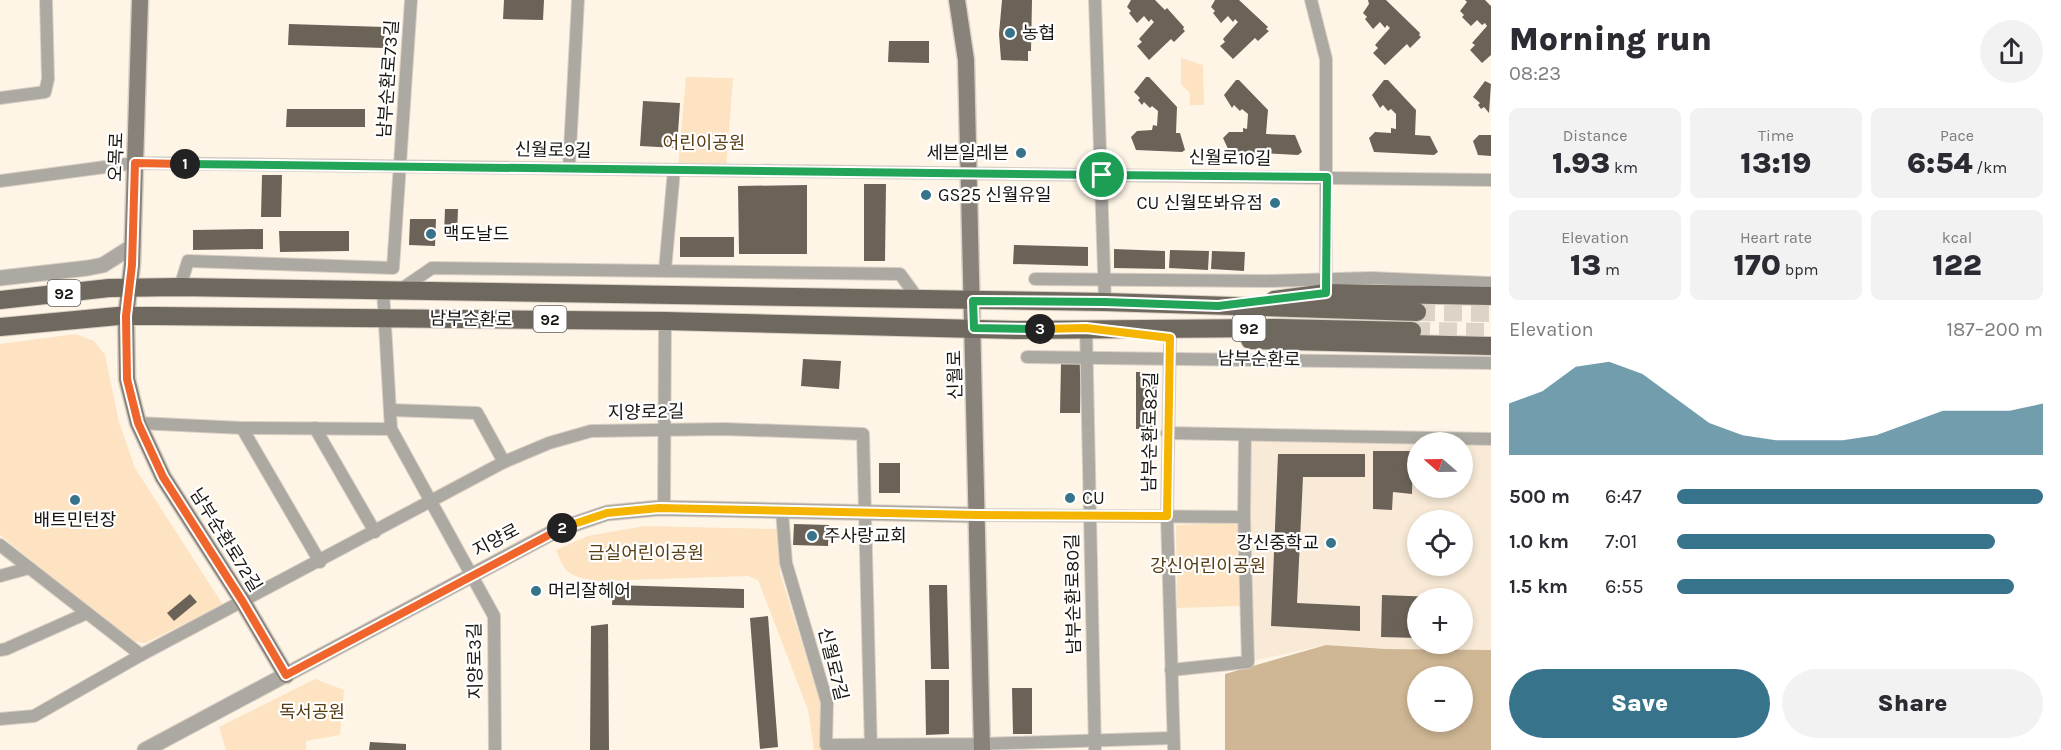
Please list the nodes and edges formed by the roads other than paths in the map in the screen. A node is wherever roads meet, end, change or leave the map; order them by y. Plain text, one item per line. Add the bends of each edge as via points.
1 (46, 0) edge
2 (140, 0) edge
3 (411, 0) edge
4 (578, 0) edge
5 (957, 0) edge
6 (1095, 0) edge
7 (1311, 0) edge
8 (0, 98) edge
9 (135, 163) junction
10 (401, 166) junction
11 (569, 168) junction
12 (674, 170) junction
13 (970, 173) junction
14 (1102, 175) junction
15 (1327, 177) junction
16 (1491, 180) edge
17 (0, 181) edge
18 (133, 246) junction
19 (665, 270) junction
20 (0, 278) edge
21 (1035, 279) dead end
22 (1104, 279) junction
23 (1491, 283) edge
24 (1326, 285) junction
25 (180, 287) junction
26 (129, 288) junction
27 (1426, 288) junction
28 (391, 291) junction
29 (1491, 296) edge
30 (0, 300) edge
31 (919, 300) junction
32 (973, 301) junction
33 (1105, 302) junction
34 (1218, 306) junction
35 (1417, 312) tunnel mouth
36 (126, 316) junction
37 (385, 318) junction
38 (665, 321) junction
39 (0, 327) edge
40 (974, 328) junction
41 (1086, 328) junction
42 (1170, 338) junction
43 (1407, 345) junction
44 (1491, 346) edge
45 (1027, 357) dead end
46 (1087, 357) junction
47 (1169, 358) junction
48 (1491, 363) edge
49 (390, 410) junction
50 (138, 423) junction
51 (243, 428) junction
52 (315, 428) junction
53 (391, 429) junction
54 (663, 429) junction
55 (1167, 433) junction
56 (1245, 436) junction
57 (1491, 439) edge
58 (504, 462) junction
59 (432, 501) junction
60 (664, 508) junction
61 (782, 511) junction
62 (864, 513) junction
63 (976, 515) junction
64 (1090, 516) junction
65 (1167, 516) junction
66 (1244, 517) junction
67 (375, 532) junction
68 (0, 545) edge
69 (320, 562) junction
70 (29, 568) junction
71 (0, 576) edge
72 (471, 576) junction
73 (243, 602) junction
74 (87, 613) junction
75 (0, 650) edge
76 (141, 656) junction
77 (1171, 670) junction
78 (286, 675) junction
79 (0, 719) edge
80 (1173, 744) edge
81 (1094, 745) edge
82 (871, 747) edge
83 (982, 747) edge
84 (146, 750) edge
85 (495, 750) edge

1 - 8 street via 45,92
2 - 9 main road, 오목로
3 - 10 street, 남부순환로73길
4 - 11 street
5 - 13 main road, 신월로 via 966,60
6 - 14 street
7 - 15 street via 1326,59
9 - 10 street, 신월로9길
9 - 17 street, 신월로9길
9 - 18 main road, 오목로
10 - 11 street, 신월로9길
10 - 25 street, 남부순환로73길 via 393,268 188,261
11 - 12 street, 신월로9길
12 - 13 street, 신월로9길
12 - 19 street
13 - 14 street, 신월로10길
13 - 32 main road, 신월로
14 - 15 street, 신월로10길
14 - 22 street
15 - 16 street, 신월로10길
15 - 24 street
18 - 20 street via 103,265
18 - 26 main road, 오목로
19 - 28 street via 432,268
19 - 31 street via 900,274
21 - 22 street, 남부순환로
22 - 24 street, 남부순환로
22 - 33 street
23 - 27 street, 남부순환로
24 - 27 main road, 남부순환로
24 - 34 main road, 남부순환로
25 - 26 main road, 남부순환로 / 92
25 - 28 main road, 남부순환로 / 92
26 - 30 main road, 남부순환로 / 92
26 - 36 main road, 오목로
27 - 29 main road, 남부순환로
28 - 31 main road, 남부순환로 / 92
28 - 37 street
31 - 32 main road, 남부순환로 / 92
32 - 33 main road, 남부순환로 / 92
32 - 40 main road, 신월로
33 - 34 main road, 남부순환로 / 92
34 - 35 main road, 남부순환로 / 92
36 - 37 main road, 남부순환로 / 92
36 - 39 main road, 남부순환로 / 92
36 - 50 main road, 남부순환로72길 via 127,379
37 - 38 main road, 남부순환로 / 92
37 - 49 street
38 - 40 main road, 남부순환로 / 92
38 - 54 street
40 - 41 main road, 남부순환로 / 92
40 - 63 main road, 신월로
41 - 42 main road, 남부순환로
41 - 43 main road, 남부순환로 / 92 via 1278,328
41 - 46 street, 남부순환로80길
42 - 43 main road, 남부순환로
42 - 47 street, 남부순환로82길
43 - 44 main road, 남부순환로
43 - 47 street, 남부순환로
43 - 48 street, 남부순환로
45 - 46 street, 남부순환로
46 - 47 street, 남부순환로
46 - 64 street, 남부순환로80길
47 - 55 street, 남부순환로82길
49 - 53 street
49 - 58 street via 477,413
50 - 51 street
50 - 73 main road, 남부순환로72길 via 163,477
51 - 52 street
51 - 69 street
52 - 53 street
52 - 67 street
53 - 59 street, 지양로3길
54 - 58 street, 지양로2길 via 591,431
54 - 60 street
54 - 62 street, 지양로2길 via 863,434
55 - 56 street
55 - 65 street, 남부순환로82길
56 - 57 street
56 - 66 street
58 - 59 street, 지양로2길
59 - 67 street, 지양로2길
59 - 72 street, 지양로3길
60 - 61 street, 지양로
60 - 72 street, 지양로 via 607,513 557,530
61 - 62 street, 지양로
61 - 82 street, 신월로7길 via 786,563 827,702 826,745
62 - 63 street, 지양로
62 - 82 street
63 - 64 street
63 - 83 main road, 신월로
64 - 65 street
64 - 81 street, 남부순환로80길
65 - 66 street
65 - 77 street, 남부순환로82길
66 - 77 street via 1248,662
67 - 69 street, 지양로2길
68 - 70 street
69 - 73 street, 지양로2길
70 - 71 street
70 - 74 street
72 - 78 street, 지양로
72 - 85 street, 지양로3길 via 494,616
73 - 76 street, 지양로2길
73 - 78 main road, 남부순환로72길
74 - 75 street
74 - 76 street
76 - 79 street, 지양로2길 via 34,716
77 - 80 street, 남부순환로82길
78 - 84 street, 지양로
80 - 81 street, 신월로7길
81 - 83 street, 신월로7길
82 - 83 street, 신월로7길

